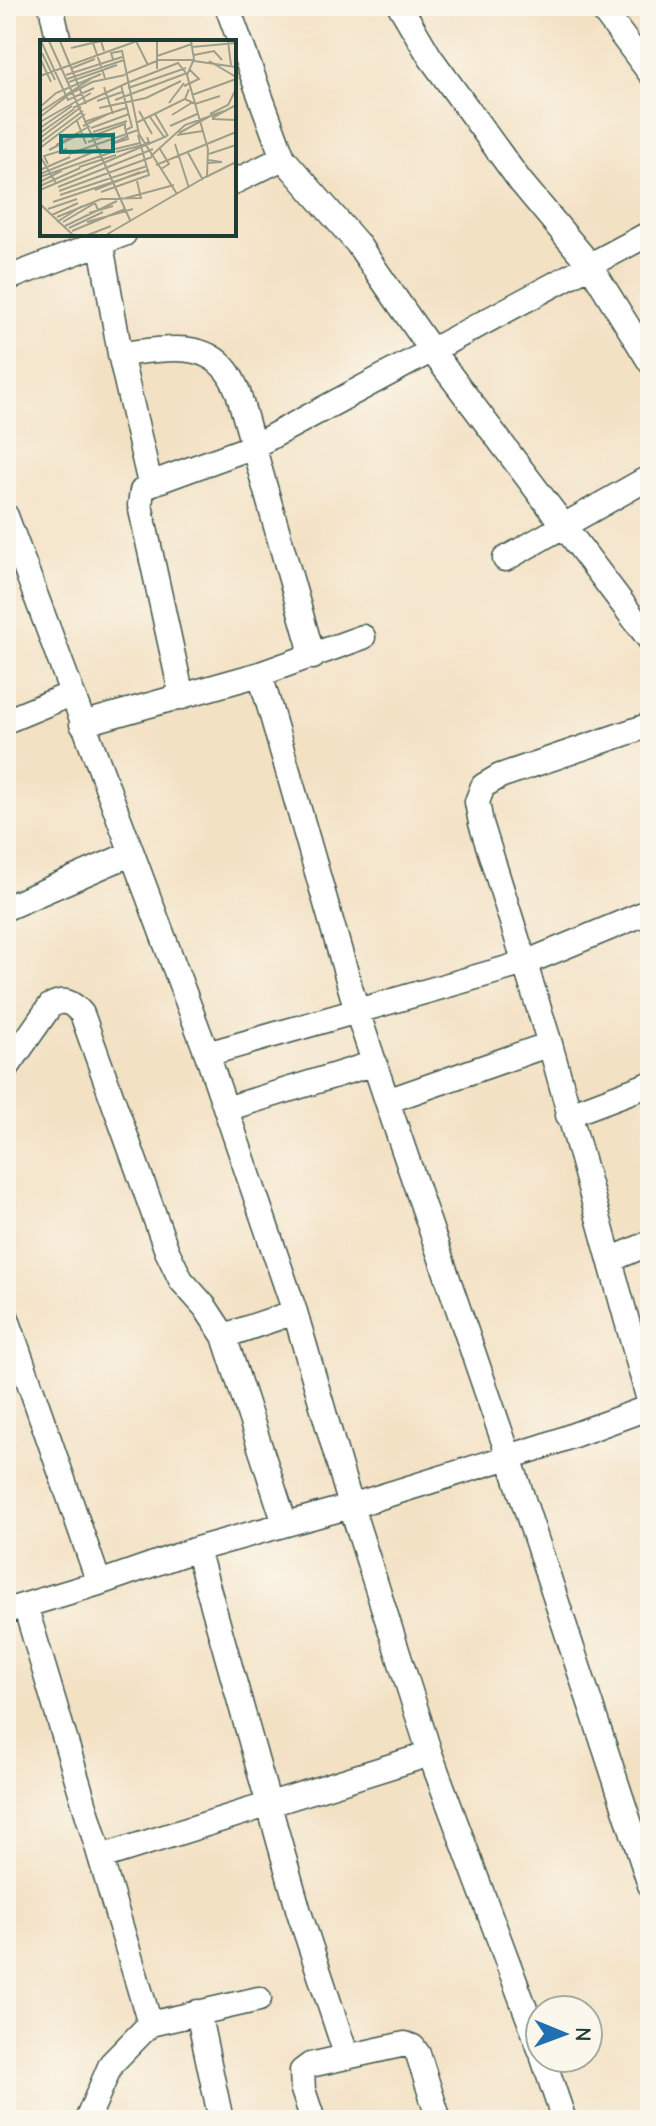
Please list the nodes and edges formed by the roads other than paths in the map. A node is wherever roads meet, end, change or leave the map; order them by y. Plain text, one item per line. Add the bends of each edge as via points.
1 (51, 6) edge
2 (227, 6) edge
3 (400, 6) edge
4 (600, 6) edge
5 (59, 40) edge
6 (650, 73) edge
7 (283, 158) junction
8 (236, 181) edge
9 (650, 233) edge
10 (113, 238) edge
11 (590, 265) junction
12 (6, 279) edge
13 (432, 351) junction
14 (120, 354) junction
15 (650, 362) edge
16 (254, 446) junction
17 (650, 477) edge
18 (150, 484) junction
19 (6, 516) edge
20 (565, 527) junction
21 (505, 559) dead end
22 (363, 637) dead end
23 (650, 640) edge
24 (313, 657) junction
25 (260, 674) junction
26 (71, 694) junction
27 (182, 697) junction
28 (6, 721) edge
29 (82, 724) junction
30 (650, 725) edge
31 (130, 854) junction
32 (6, 908) edge
33 (650, 911) edge
34 (525, 963) junction
35 (357, 1011) junction
36 (550, 1044) junction
37 (207, 1054) junction
38 (375, 1063) junction
39 (6, 1069) edge
40 (650, 1084) edge
41 (387, 1101) junction
42 (226, 1109) junction
43 (568, 1115) junction
44 (650, 1243) edge
45 (610, 1260) junction
46 (295, 1312) junction
47 (6, 1316) edge
48 (224, 1336) junction
49 (650, 1406) edge
50 (509, 1457) junction
51 (351, 1506) junction
52 (285, 1524) junction
53 (197, 1549) junction
54 (99, 1583) junction
55 (16, 1608) edge
56 (430, 1754) junction
57 (269, 1804) junction
58 (101, 1857) junction
59 (650, 1885) edge
60 (259, 1999) dead end
61 (524, 2006) edge
62 (198, 2012) junction
63 (150, 2024) junction
64 (347, 2057) junction
65 (548, 2074) edge
66 (87, 2120) edge
67 (221, 2120) edge
68 (313, 2120) edge
69 (439, 2120) edge
70 (564, 2120) edge

1 - 5 street
2 - 7 street
3 - 11 street via 430,57 520,181
4 - 6 street
7 - 8 street
7 - 13 street via 357,243
9 - 11 street
10 - 12 street
10 - 14 street
11 - 13 street
11 - 15 street
13 - 16 street
13 - 20 street
14 - 16 street via 204,352 226,370 238,392
14 - 18 street
16 - 18 street
16 - 24 street
17 - 20 street
18 - 27 street via 142,491 140,505
19 - 26 street
20 - 21 street
20 - 23 street
22 - 24 street
24 - 25 street
25 - 27 street
25 - 35 street
26 - 28 street
26 - 29 street
27 - 29 street
29 - 31 street
30 - 34 street via 483,786 477,802 481,823
31 - 32 street
31 - 37 street
33 - 34 street
34 - 35 street
34 - 36 street
35 - 37 street
35 - 38 street
36 - 41 street
36 - 43 street
37 - 42 street
38 - 41 street
38 - 42 street
39 - 48 street via 50,1006 74,1003 167,1251 181,1280
40 - 43 street
41 - 50 street
42 - 46 street
43 - 45 street
44 - 45 street
45 - 49 street
46 - 48 street
46 - 51 street
47 - 54 street
48 - 52 street
49 - 50 street
50 - 51 street
50 - 59 street
51 - 52 street
51 - 56 street
52 - 53 street
53 - 54 street
53 - 57 street
54 - 55 street
55 - 58 street
56 - 57 street
56 - 61 street
57 - 58 street
57 - 64 street
58 - 63 street
60 - 62 street
62 - 63 street
62 - 67 street
63 - 66 street via 111,2064
64 - 68 street via 302,2071
64 - 69 street via 405,2044 413,2047
65 - 70 street

